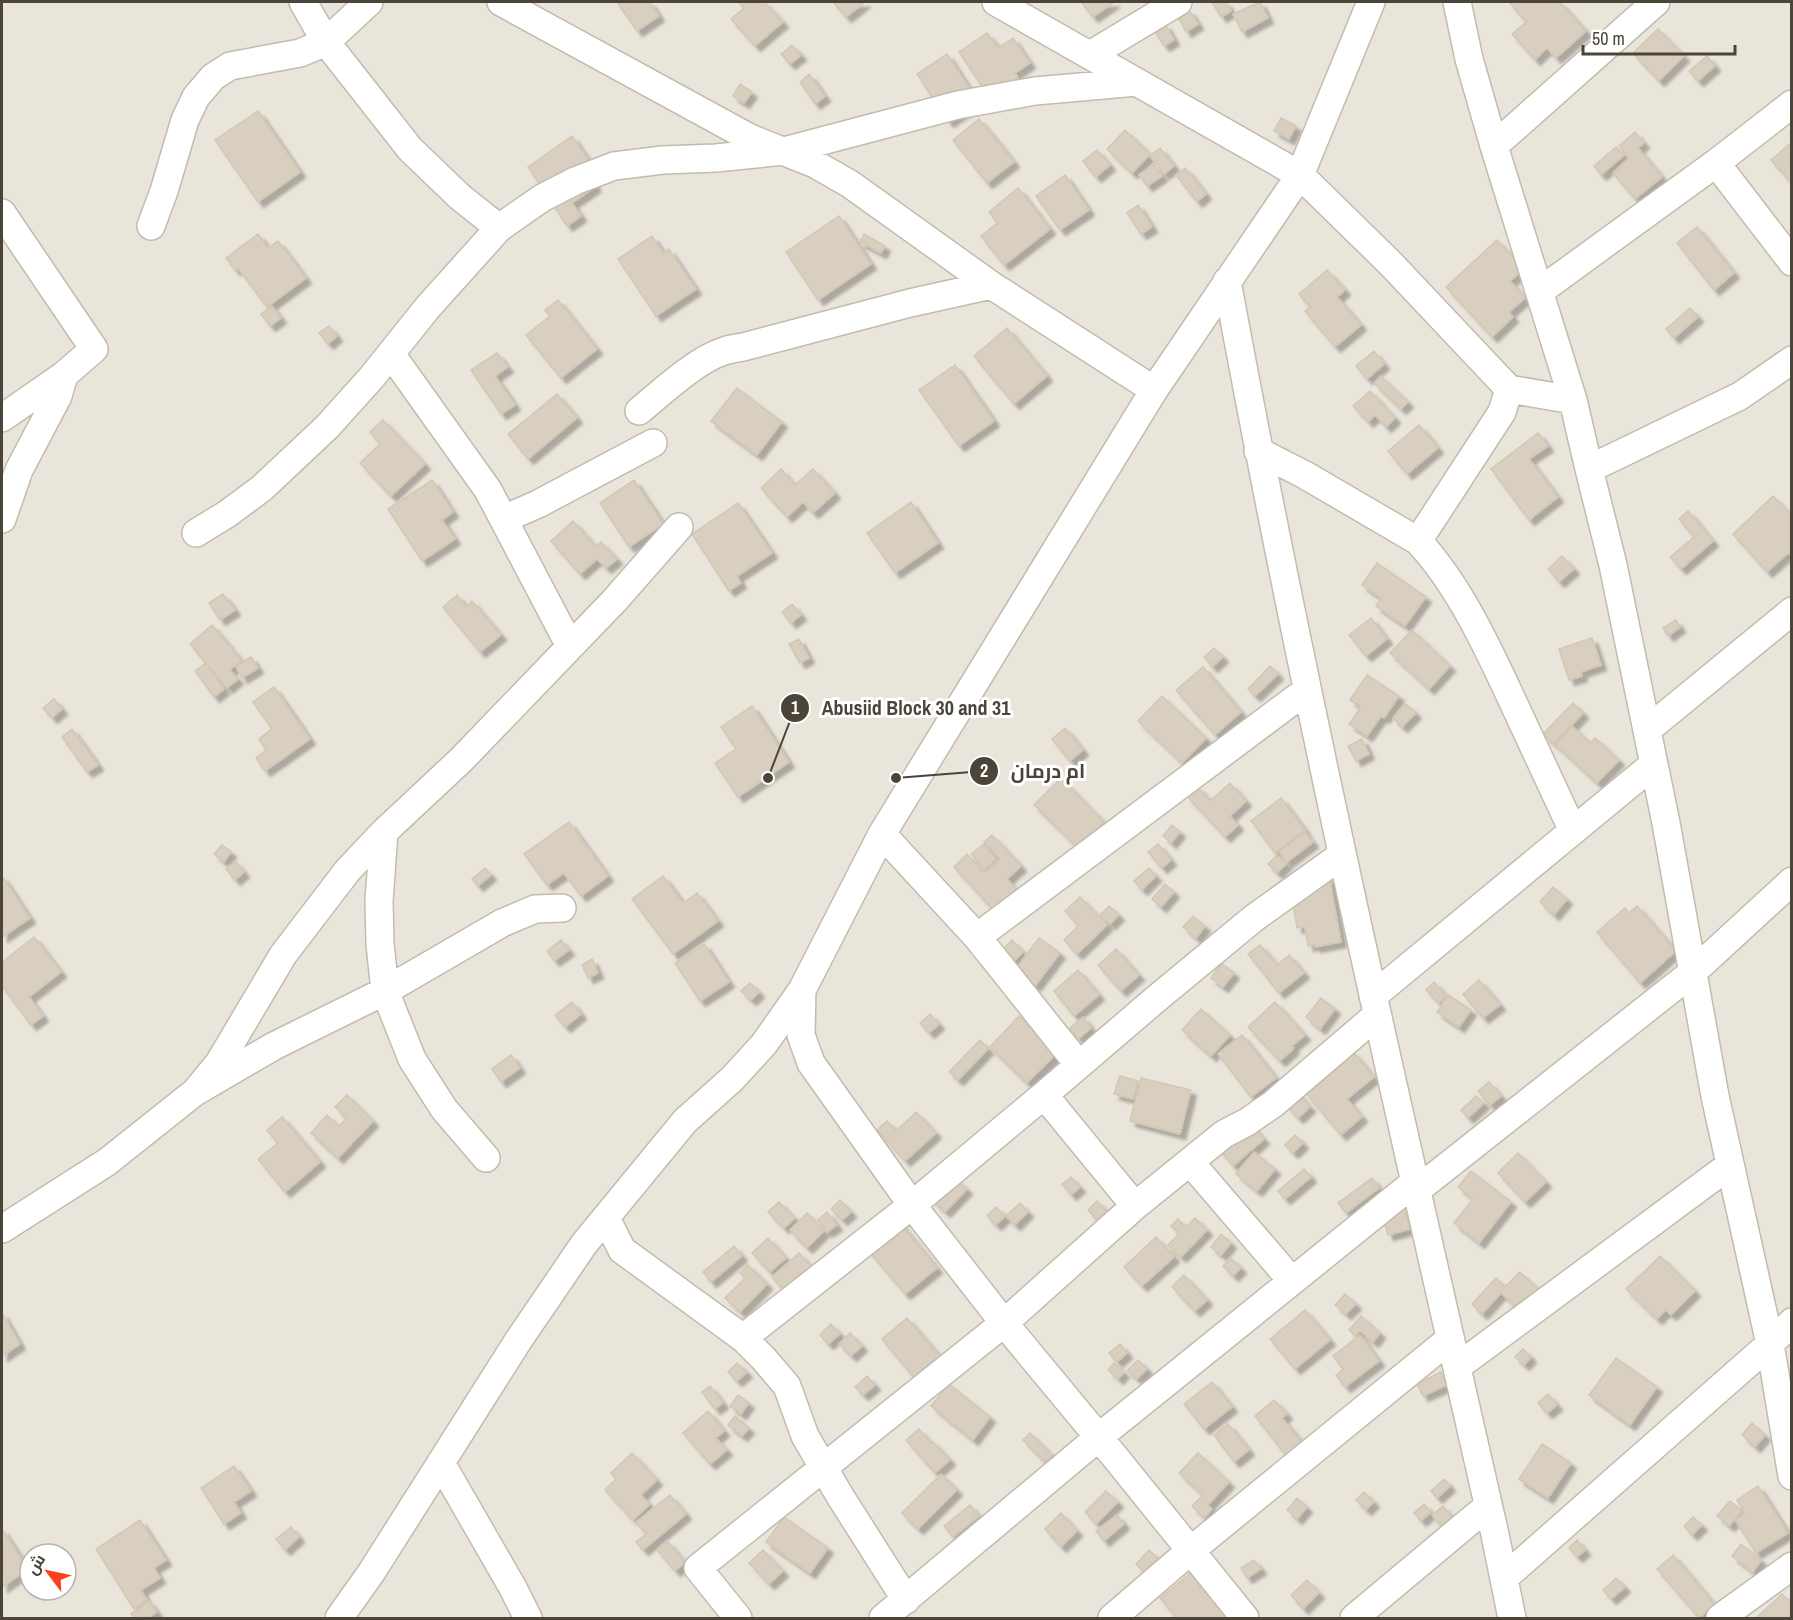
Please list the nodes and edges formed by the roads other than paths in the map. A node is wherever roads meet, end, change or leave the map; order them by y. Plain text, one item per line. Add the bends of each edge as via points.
1 (303, 2) edge
2 (369, 2) edge
3 (501, 2) edge
4 (996, 2) edge
5 (1178, 2) edge
6 (1371, 2) edge
7 (1457, 2) edge
8 (1656, 2) edge
9 (326, 42) junction
10 (1090, 55) junction
11 (1137, 82) junction
12 (1791, 105) edge
13 (1494, 146) junction
14 (784, 151) junction
15 (1716, 163) junction
16 (1300, 175) junction
17 (2, 213) edge
18 (151, 226) dead end
19 (499, 228) junction
20 (1791, 262) edge
21 (1227, 281) junction
22 (991, 285) junction
23 (1540, 291) junction
24 (391, 354) junction
25 (1791, 360) edge
26 (64, 375) junction
27 (1509, 389) junction
28 (1154, 390) junction
29 (1574, 400) junction
30 (639, 411) dead end
31 (2, 418) edge
32 (653, 443) dead end
33 (1258, 451) junction
34 (1589, 469) junction
35 (2, 519) edge
36 (504, 519) junction
37 (679, 527) dead end
38 (196, 533) dead end
39 (1418, 541) junction
40 (1791, 611) edge
41 (570, 646) junction
42 (1307, 690) junction
43 (1647, 730) junction
44 (1654, 764) junction
45 (1573, 831) junction
46 (384, 832) junction
47 (882, 834) junction
48 (1342, 855) junction
49 (1791, 881) edge
50 (562, 908) dead end
51 (977, 937) junction
52 (1693, 972) junction
53 (802, 990) junction
54 (385, 991) junction
55 (1375, 1006) junction
56 (1079, 1065) junction
57 (195, 1092) junction
58 (1044, 1095) junction
59 (486, 1158) dead end
60 (1190, 1162) junction
61 (1730, 1165) junction
62 (1416, 1186) junction
63 (912, 1205) junction
64 (1135, 1206) junction
65 (606, 1218) junction
66 (2, 1229) edge
67 (1292, 1281) junction
68 (1791, 1322) edge
69 (1004, 1323) junction
70 (743, 1338) junction
71 (1450, 1339) junction
72 (1770, 1344) junction
73 (1457, 1367) junction
74 (1099, 1437) junction
75 (441, 1463) junction
76 (823, 1467) junction
77 (1791, 1476) edge
78 (1488, 1506) junction
79 (1190, 1551) junction
80 (1791, 1566) edge
81 (1504, 1578) junction
82 (906, 1600) junction
83 (339, 1618) edge
84 (528, 1618) edge
85 (738, 1618) edge
86 (883, 1618) edge
87 (1112, 1618) edge
88 (1245, 1618) edge
89 (1354, 1618) edge
90 (1512, 1618) edge
91 (1720, 1618) edge

1 - 9 street
2 - 9 street
3 - 14 street via 750,138
4 - 10 street
5 - 10 street
6 - 16 street
7 - 13 street
8 - 13 street
9 - 18 street via 300,53 230,66 213,77 196,97 185,120
9 - 19 street via 410,149
10 - 11 street
11 - 14 street via 1035,91 958,105
11 - 16 street
12 - 15 street
13 - 23 street
14 - 19 street via 614,166 542,198
14 - 22 street via 850,184
15 - 20 street
15 - 23 street
16 - 21 street
16 - 27 street
17 - 26 street via 94,350
19 - 24 street
21 - 28 street
21 - 33 street
22 - 28 street
22 - 30 street via 724,351 703,361
23 - 29 street
24 - 36 street via 488,490
24 - 38 street via 327,427 262,488
25 - 34 street via 1740,396
26 - 31 street
26 - 35 street via 58,396 19,470
27 - 29 street
27 - 39 street via 1502,412
28 - 47 street
29 - 34 street
32 - 36 street
33 - 39 street
33 - 42 street
34 - 43 street
36 - 41 street
37 - 41 street
39 - 45 street via 1433,557 1491,655
40 - 43 street
41 - 46 street via 461,760
42 - 48 street
42 - 51 street
43 - 44 street
44 - 45 street
44 - 52 street
45 - 55 street
46 - 54 street via 379,902
46 - 57 street via 348,870 283,955 219,1063
47 - 51 street
47 - 53 street
48 - 55 street
48 - 56 street via 1254,918
49 - 52 street
50 - 54 street via 535,909 502,923
51 - 56 street
52 - 61 street
52 - 62 street
53 - 63 street via 801,1035 812,1063
53 - 65 street via 764,1044 685,1121
54 - 57 street via 274,1046
54 - 59 street via 412,1059 444,1109
55 - 60 street via 1273,1104 1224,1134
55 - 62 street
56 - 58 street
57 - 66 street via 107,1161
58 - 63 street
58 - 64 street
60 - 64 street
60 - 67 street
61 - 72 street
61 - 73 street
62 - 67 street
62 - 71 street
63 - 69 street
63 - 70 street
64 - 69 street
65 - 70 street via 622,1250
65 - 75 street via 518,1341
67 - 74 street
68 - 72 street
69 - 74 street
69 - 76 street
70 - 76 street via 787,1386 805,1436
71 - 73 street
71 - 79 street
72 - 77 street
72 - 81 street
73 - 78 street
74 - 79 street
74 - 82 street
75 - 83 street
75 - 84 street
76 - 82 street
76 - 85 street via 698,1568
78 - 81 street
78 - 89 street
79 - 87 street
79 - 88 street
80 - 91 street
81 - 90 street
82 - 86 street

